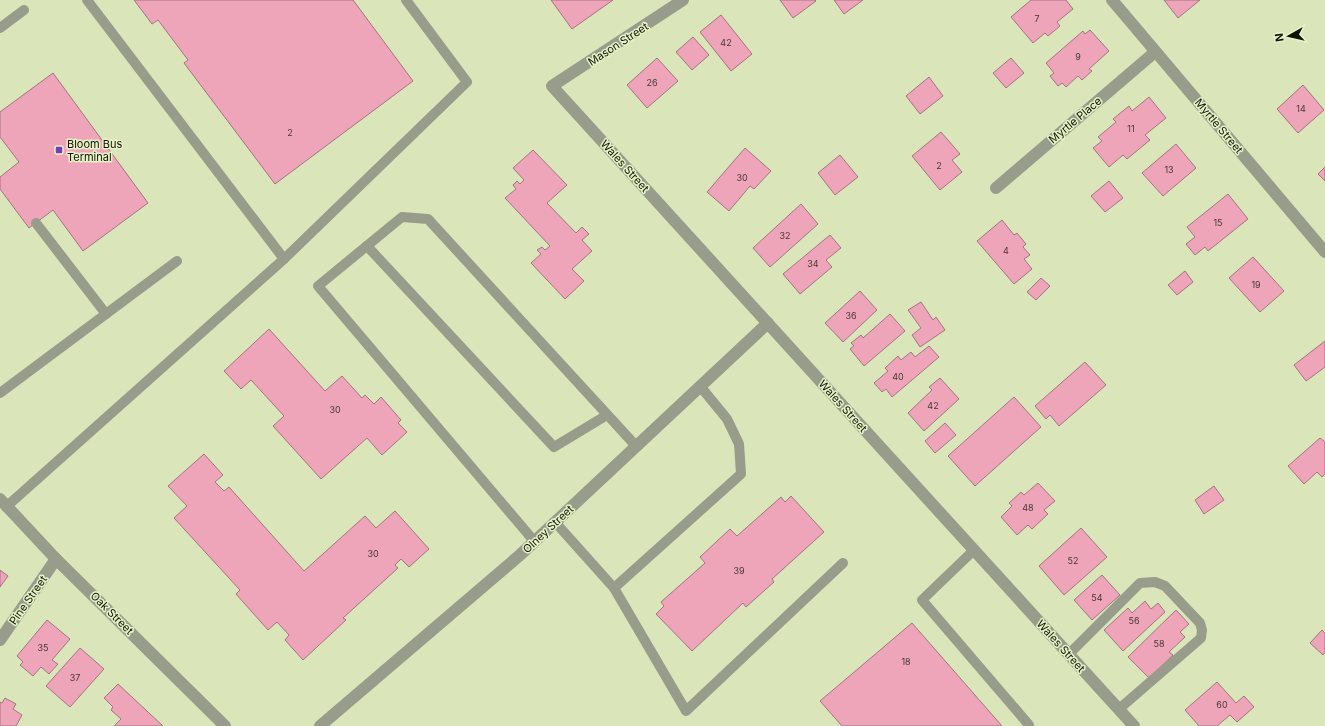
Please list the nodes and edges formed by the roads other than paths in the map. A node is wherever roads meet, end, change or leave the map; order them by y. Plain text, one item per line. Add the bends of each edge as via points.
1 (87, 0) edge
2 (406, 0) edge
3 (683, 0) edge
4 (1112, 0) edge
5 (24, 10) dead end
6 (0, 28) edge
7 (1155, 52) junction
8 (552, 86) joint
9 (996, 188) dead end
10 (36, 222) dead end
11 (367, 246) junction
12 (1325, 252) edge
13 (284, 260) junction
14 (177, 261) dead end
15 (106, 314) junction
16 (768, 323) junction
17 (700, 386) junction
18 (0, 393) edge
19 (607, 415) junction
20 (636, 446) junction
21 (3, 503) edge
22 (555, 522) junction
23 (534, 541) junction
24 (974, 550) junction
25 (56, 559) junction
26 (843, 563) dead end
27 (614, 588) junction
28 (0, 640) edge
29 (1069, 654) junction
30 (1119, 710) junction
31 (1029, 725) edge
32 (225, 726) edge
33 (320, 726) edge
34 (1134, 726) edge

1 - 13 lane
2 - 13 lane via 467,82
3 - 8 street, Mason Street
4 - 7 street, Myrtle Street
5 - 6 lane
7 - 9 street, Myrtle Place
7 - 12 street, Myrtle Street
8 - 16 street, Wales Street
10 - 15 lane
11 - 19 lane via 554,447
11 - 19 lane via 402,217 428,219
11 - 23 lane via 318,286
13 - 21 lane
14 - 15 lane
15 - 18 lane
16 - 17 street, Olney Street
16 - 24 street, Wales Street
17 - 20 street, Olney Street
17 - 27 lane via 727,419 739,444 742,474
19 - 20 lane
20 - 22 street, Olney Street
21 - 25 street, Oak Street
22 - 23 street, Olney Street
22 - 27 lane
23 - 33 street, Olney Street
24 - 29 street, Wales Street
24 - 31 lane via 922,600
25 - 28 street, Pine Street
25 - 32 street, Oak Street
26 - 27 lane via 686,711
29 - 30 street, Wales Street
29 - 30 lane via 1140,583 1155,582 1165,586 1200,623 1201,638
30 - 34 street, Wales Street

